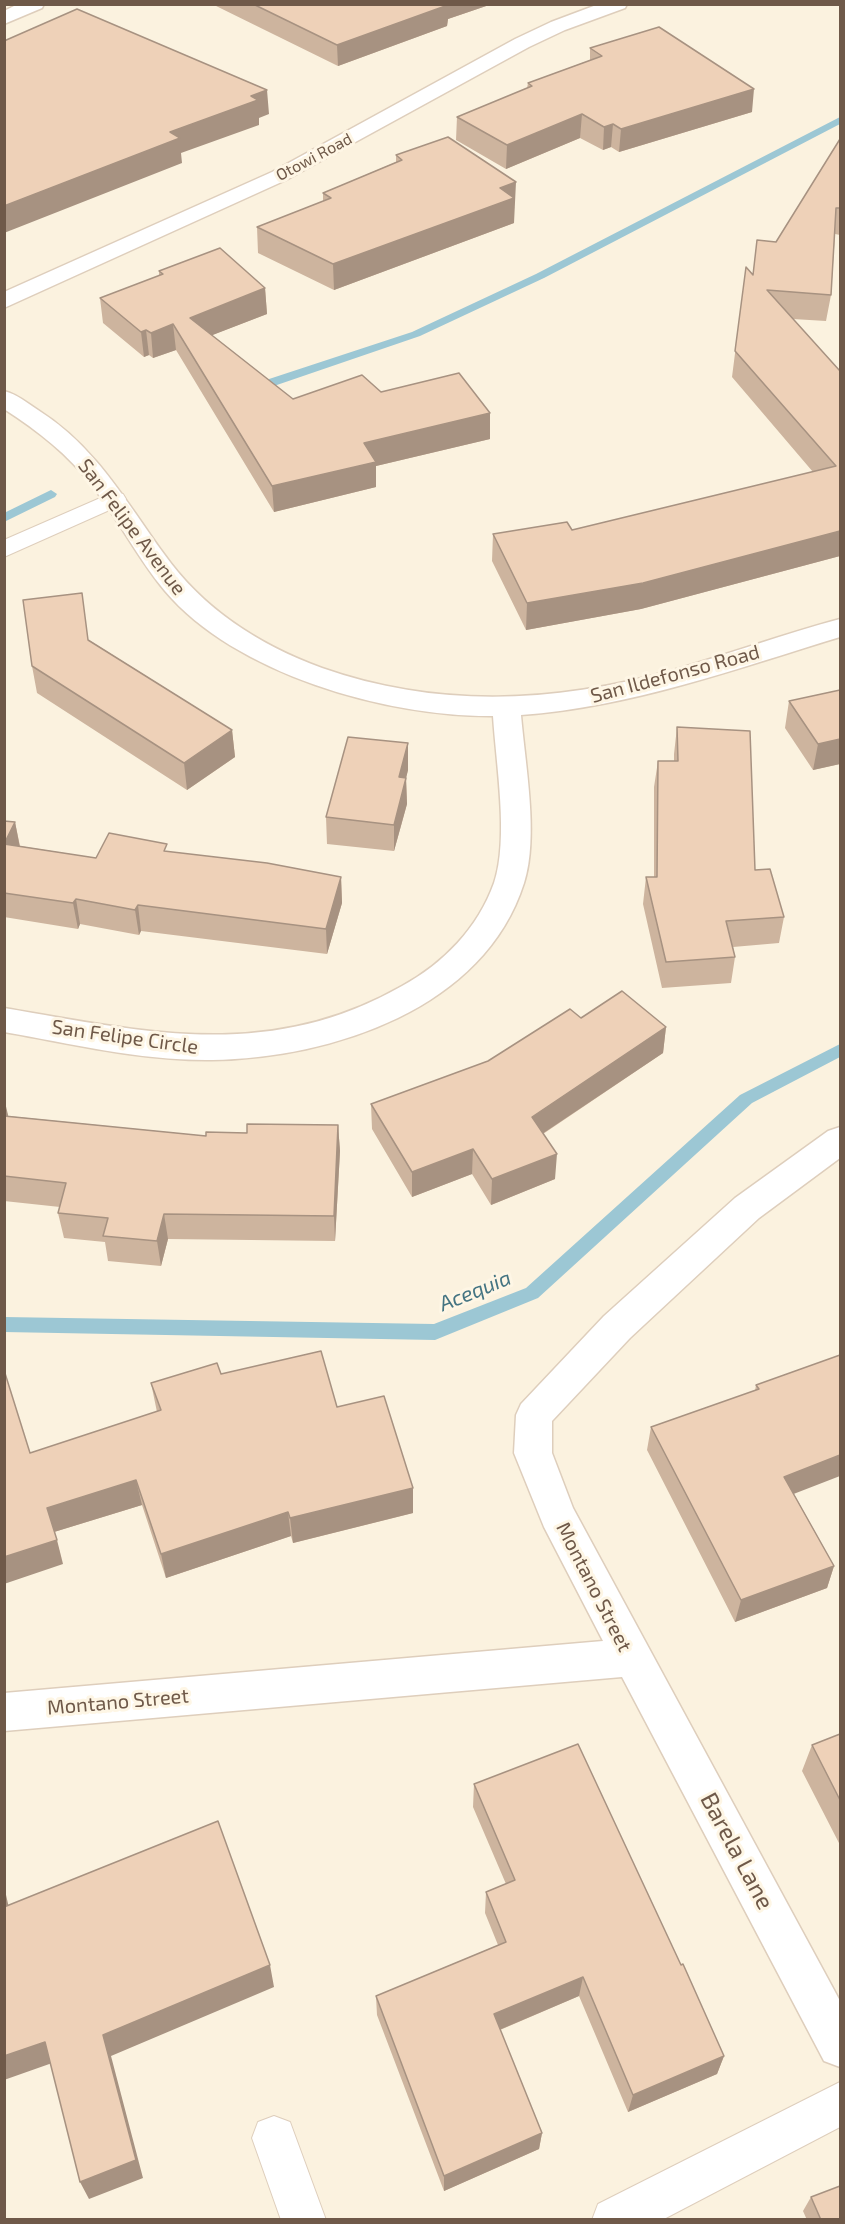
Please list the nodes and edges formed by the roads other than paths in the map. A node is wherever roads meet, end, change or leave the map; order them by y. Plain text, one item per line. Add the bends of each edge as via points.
1 (35, 4) edge
2 (618, 4) edge
3 (4, 18) edge
4 (4, 301) edge
5 (4, 398) edge
6 (114, 499) junction
7 (4, 550) edge
8 (840, 628) edge
9 (506, 707) junction
10 (4, 1020) edge
11 (840, 1140) edge
12 (633, 1657) junction
13 (4, 1712) edge
14 (840, 2045) edge
15 (840, 2104) edge
16 (274, 2138) dead end
17 (304, 2220) edge
18 (614, 2220) edge

1 - 3 street
2 - 4 street, Otowi Road via 522,42 279,177
5 - 6 street, San Felipe Avenue via 66,441
6 - 7 lane
6 - 9 street, San Felipe Avenue via 186,599 245,644 322,678 369,691 454,704
8 - 9 street, San Ildefonso Road via 641,686
9 - 10 street, San Felipe Circle via 514,826 509,882 483,934 461,961 432,984 356,1023 261,1046 160,1045
11 - 12 street, Montano Street via 738,1216 617,1327 534,1415 533,1453 557,1515
12 - 13 street, Montano Street
12 - 14 street, Barela Lane
15 - 18 lane
16 - 17 lane

